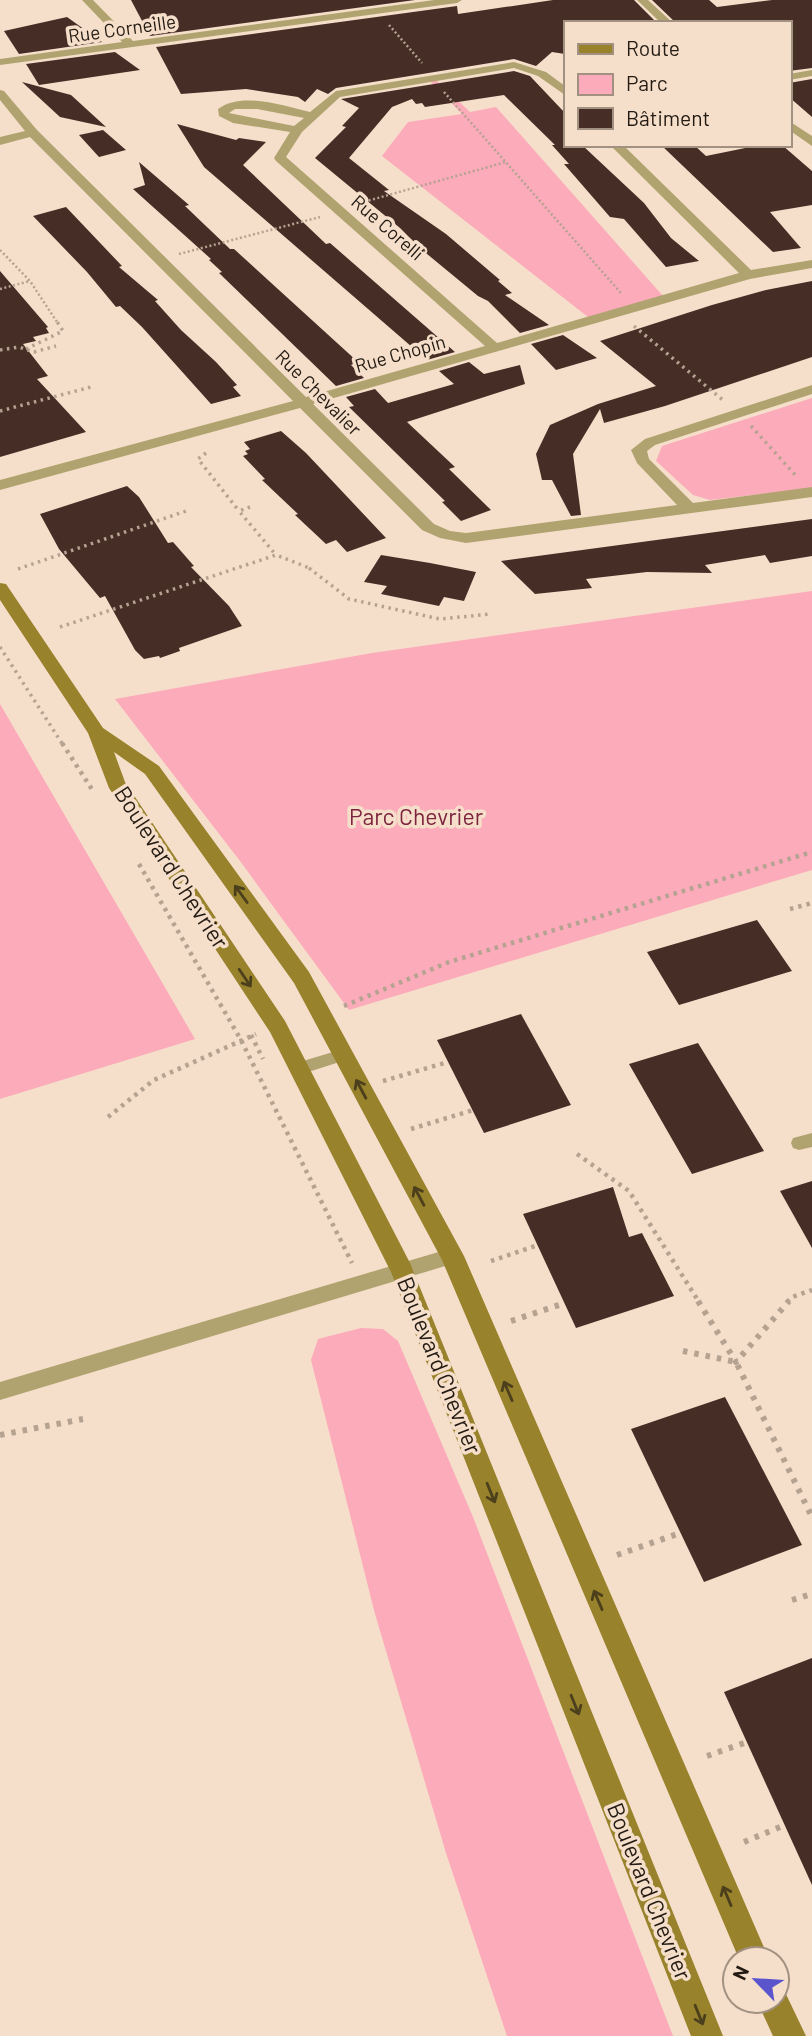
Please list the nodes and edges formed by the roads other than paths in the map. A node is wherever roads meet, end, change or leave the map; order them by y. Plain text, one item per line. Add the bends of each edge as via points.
1 (87, 0) edge
2 (457, 0) edge
3 (642, 0) edge
4 (666, 21) edge
5 (130, 44) junction
6 (13, 61) joint
7 (812, 73) edge
8 (791, 77) edge
9 (1, 79) edge
10 (564, 91) edge
11 (313, 116) junction
12 (791, 126) edge
13 (297, 130) junction
14 (33, 133) junction
15 (0, 141) edge
16 (812, 142) edge
17 (618, 147) edge
18 (812, 264) edge
19 (748, 275) junction
20 (494, 347) junction
21 (812, 389) edge
22 (300, 401) junction
23 (0, 485) edge
24 (812, 492) edge
25 (690, 509) junction
26 (0, 588) edge
27 (97, 732) junction
28 (343, 1055) junction
29 (299, 1069) junction
30 (452, 1256) junction
31 (402, 1270) junction
32 (0, 1391) edge
33 (748, 1945) edge
34 (780, 2015) edge
35 (707, 2036) edge
36 (790, 2036) edge

1 - 5 street
2 - 5 street, Rue Corneille
3 - 4 street
5 - 6 street, Rue Corneille
6 - 9 street, Rue Chevalier
7 - 8 street
9 - 14 street, Rue Chevalier
10 - 11 street, Rue Corelli via 535,69 514,65 336,94
11 - 13 street, Rue Corelli
11 - 13 street via 248,104 224,109 223,114 233,119
12 - 16 street
13 - 20 street, Rue Corelli via 280,158
14 - 15 street
14 - 22 street, Rue Chevalier
17 - 19 street
18 - 19 street, Rue Chopin
19 - 20 street, Rue Chopin
20 - 22 street, Rue Chopin
21 - 25 street via 650,442 639,450 642,460
22 - 23 street, Rue Chopin
22 - 25 street, Rue Chevalier via 417,517 446,534 466,538
24 - 25 street, Rue Chevalier
26 - 27 street, Boulevard Chevrier
28 -> 27 street, Boulevard Chevrier via 302,978 152,771
27 -> 29 street, Boulevard Chevrier via 116,783 278,1027
28 - 29 lane
30 -> 28 street, Boulevard Chevrier
29 - 31 street, Boulevard Chevrier
30 - 31 lane
33 -> 30 street, Boulevard Chevrier
31 - 32 lane
31 -> 35 street, Boulevard Chevrier
34 - 36 street

